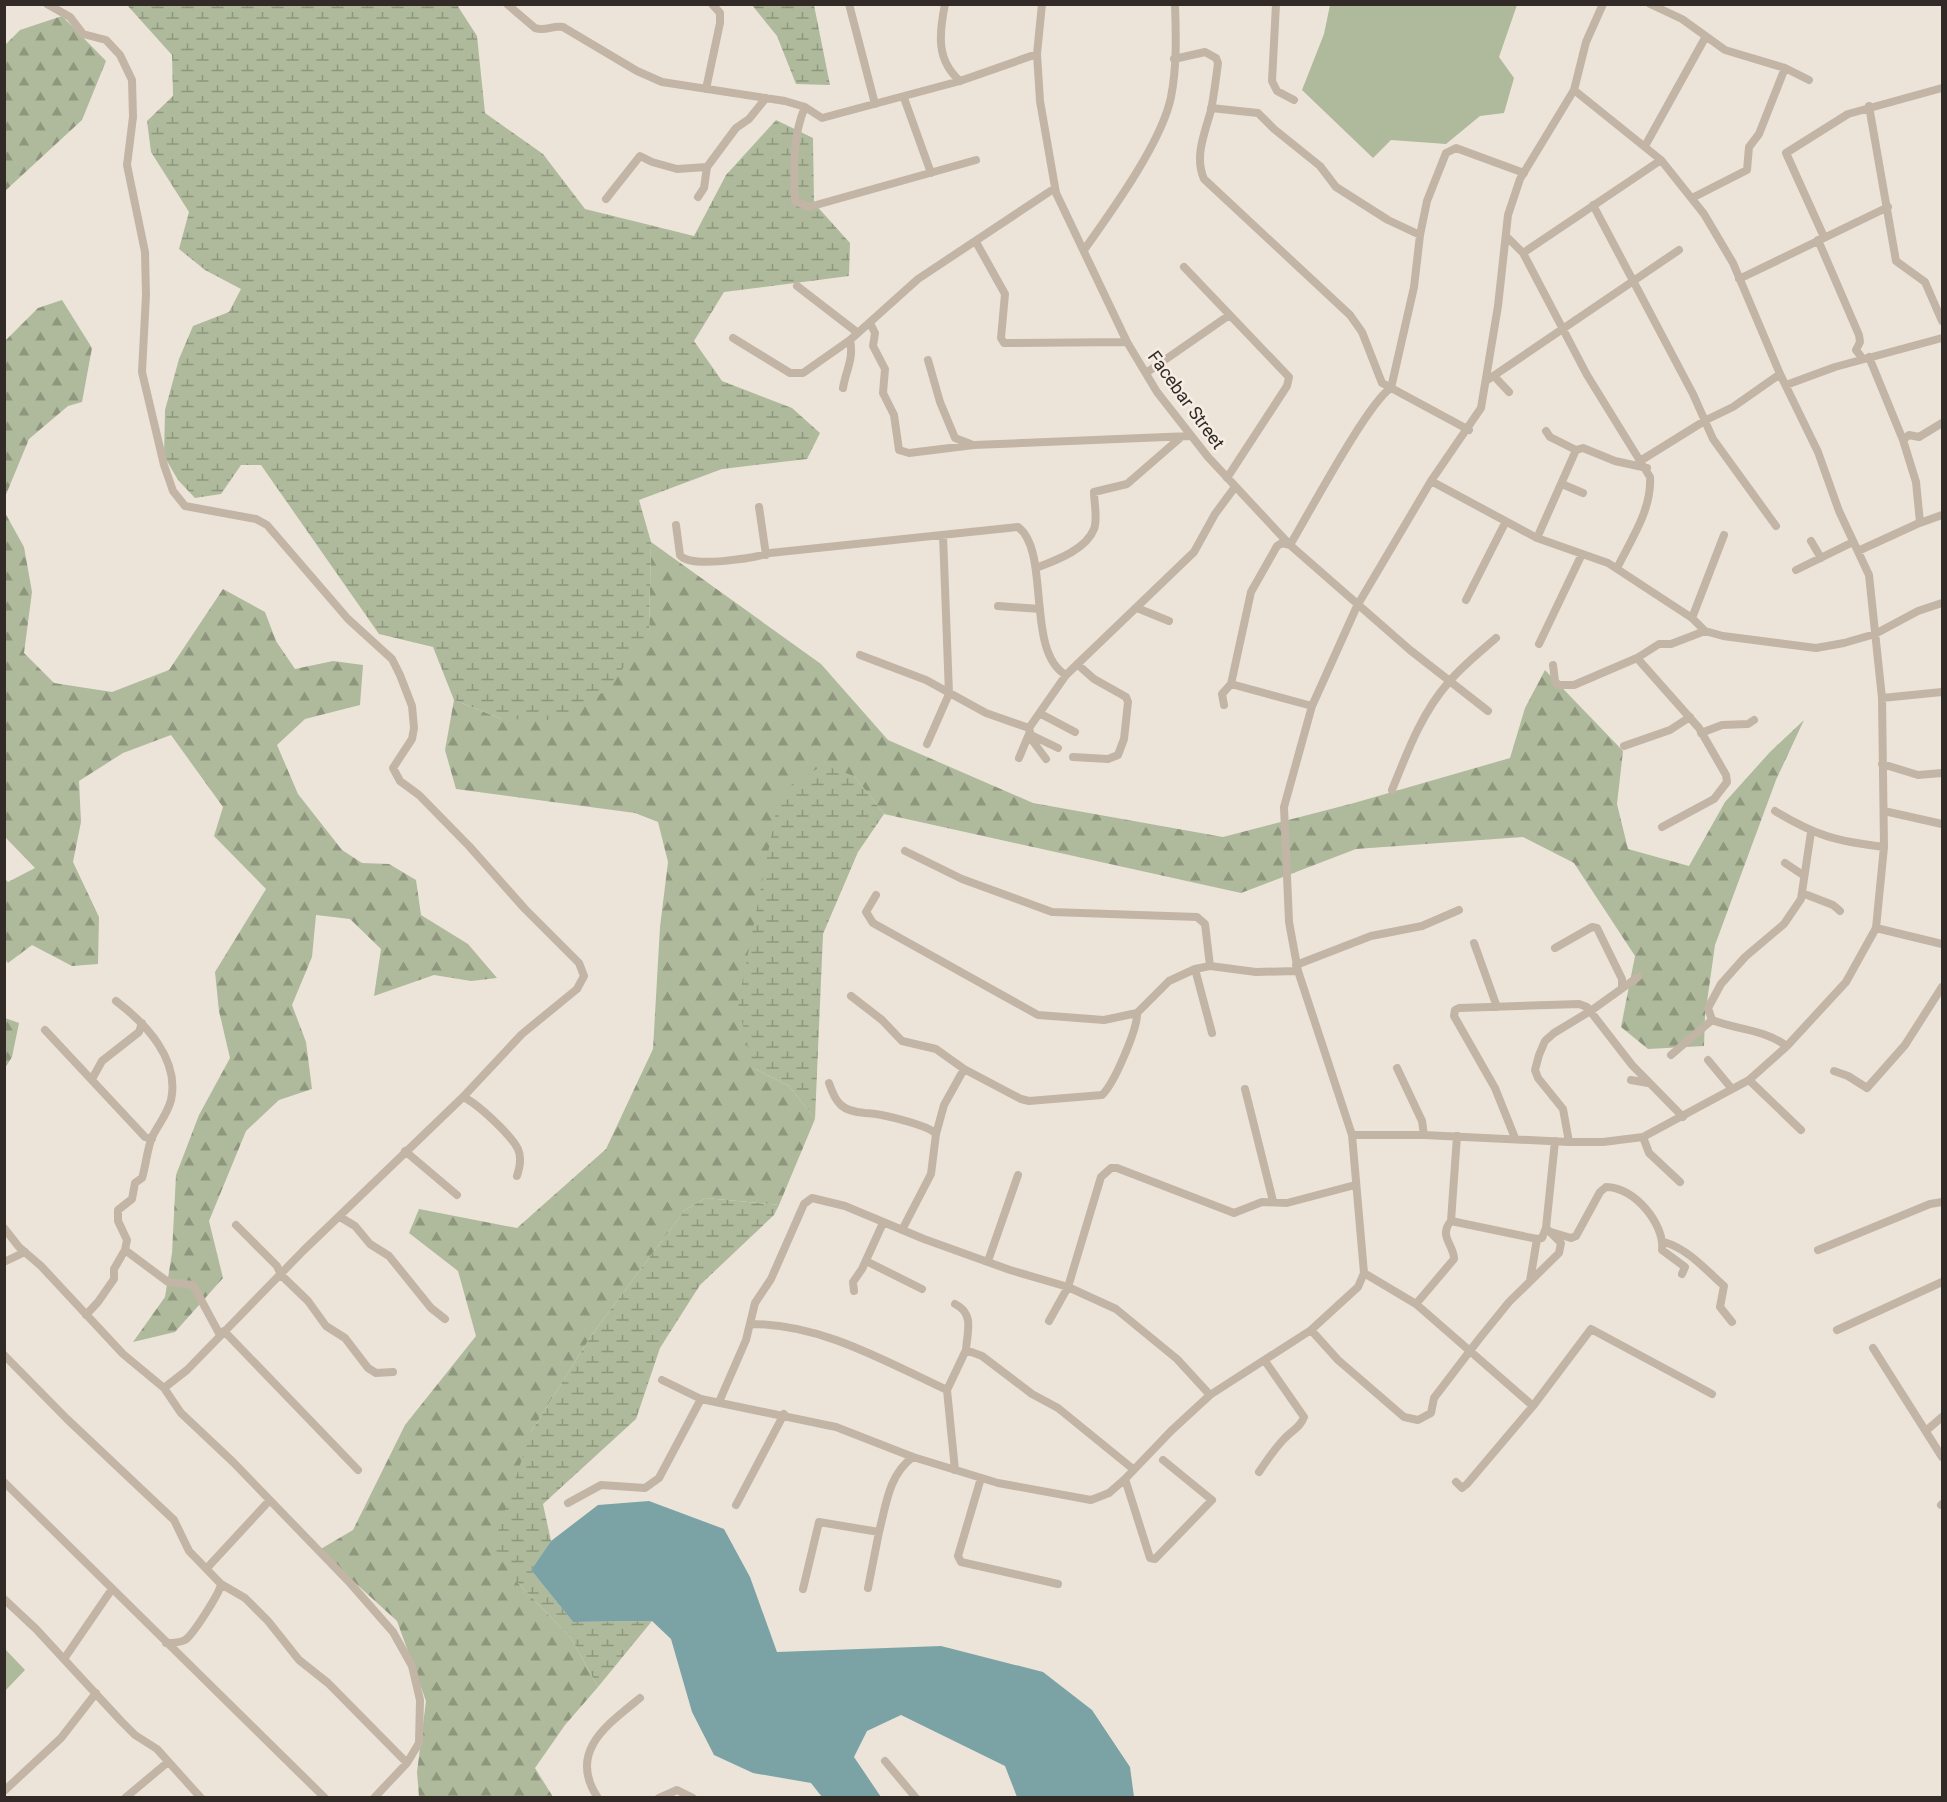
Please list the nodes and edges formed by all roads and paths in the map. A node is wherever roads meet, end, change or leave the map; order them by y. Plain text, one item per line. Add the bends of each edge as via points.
1 (47, 4) edge
2 (507, 4) edge
3 (712, 4) edge
4 (849, 4) edge
5 (945, 4) edge
6 (1042, 4) edge
7 (1175, 4) edge
8 (1276, 4) edge
9 (1603, 4) edge
10 (1650, 4) edge
11 (1705, 38) junction
12 (1037, 54) junction
13 (1174, 59) junction
14 (1785, 68) junction
15 (1809, 80) dead end
16 (960, 81) junction
17 (1942, 88) edge
18 (706, 89) junction
19 (1574, 90) junction
20 (766, 98) junction
21 (904, 98) junction
22 (1294, 100) dead end
23 (875, 104) junction
24 (1869, 106) junction
25 (805, 107) junction
26 (1211, 108) junction
27 (1645, 146) junction
28 (976, 160) dead end
29 (1661, 160) junction
30 (707, 167) junction
31 (931, 173) junction
32 (1524, 173) junction
33 (1055, 188) junction
34 (698, 197) dead end
35 (1692, 198) junction
36 (606, 199) dead end
37 (1593, 205) junction
38 (1888, 207) junction
39 (1420, 235) junction
40 (1507, 237) junction
41 (1821, 239) junction
42 (976, 242) junction
43 (1084, 250) junction
44 (1679, 250) dead end
45 (1523, 253) junction
46 (1184, 267) dead end
47 (1739, 279) junction
48 (1632, 281) junction
49 (797, 286) dead end
50 (1228, 316) junction
51 (1942, 321) edge
52 (870, 323) junction
53 (1562, 327) junction
54 (858, 333) junction
55 (733, 338) dead end
56 (1942, 338) edge
57 (850, 340) junction
58 (1127, 342) junction
59 (1866, 358) junction
60 (928, 360) dead end
61 (1146, 373) junction
62 (1780, 374) junction
63 (1494, 376) junction
64 (1486, 381) junction
65 (1786, 386) junction
66 (843, 388) dead end
67 (1390, 388) junction
68 (1509, 392) dead end
69 (1706, 420) junction
70 (1942, 423) edge
71 (1468, 430) junction
72 (1546, 431) dead end
73 (1190, 436) junction
74 (1180, 438) junction
75 (1903, 440) junction
76 (974, 445) junction
77 (1576, 450) junction
78 (1641, 461) junction
79 (1647, 468) junction
80 (1227, 478) junction
81 (1431, 481) junction
82 (1562, 484) junction
83 (1235, 487) junction
84 (1583, 493) dead end
85 (759, 507) dead end
86 (1942, 515) edge
87 (1920, 522) junction
88 (1505, 523) junction
89 (676, 525) dead end
90 (1776, 526) dead end
91 (943, 536) junction
92 (1724, 536) dead end
93 (1537, 538) junction
94 (1811, 541) dead end
95 (1853, 542) junction
96 (1290, 545) junction
97 (1858, 552) junction
98 (1582, 554) junction
99 (766, 555) junction
100 (1821, 558) junction
101 (1036, 568) junction
102 (1617, 568) junction
103 (1796, 570) dead end
104 (1466, 600) dead end
105 (1942, 603) edge
106 (998, 606) dead end
107 (1357, 606) junction
108 (1137, 608) junction
109 (1040, 609) junction
110 (1692, 618) junction
111 (1169, 621) dead end
112 (1705, 631) junction
113 (1875, 634) junction
114 (1496, 638) dead end
115 (1539, 644) dead end
116 (860, 655) dead end
117 (1637, 658) junction
118 (1077, 664) junction
119 (1553, 665) dead end
120 (1066, 675) junction
121 (1448, 682) junction
122 (1231, 684) junction
123 (1942, 692) edge
124 (949, 694) junction
125 (1882, 698) junction
126 (1224, 705) dead end
127 (1312, 706) junction
128 (1488, 711) dead end
129 (1041, 714) junction
130 (1690, 717) junction
131 (1754, 720) dead end
132 (1029, 731) junction
133 (1075, 732) dead end
134 (1701, 732) junction
135 (927, 744) dead end
136 (1624, 746) dead end
137 (1058, 748) dead end
138 (1073, 757) dead end
139 (1019, 758) dead end
140 (1046, 759) dead end
141 (1882, 764) junction
142 (1942, 773) edge
143 (1392, 790) dead end
144 (1884, 810) junction
145 (1774, 811) dead end
146 (1942, 824) edge
147 (1662, 827) dead end
148 (1811, 832) junction
149 (1884, 847) junction
150 (905, 851) dead end
151 (1785, 863) dead end
152 (1803, 875) junction
153 (1802, 893) junction
154 (876, 895) dead end
155 (1459, 910) dead end
156 (1840, 911) dead end
157 (1876, 928) junction
158 (1474, 943) dead end
159 (1942, 944) edge
160 (1555, 948) dead end
161 (1210, 966) junction
162 (1297, 968) junction
163 (1195, 969) junction
164 (1638, 977) dead end
165 (1942, 987) edge
166 (1622, 988) junction
167 (851, 996) dead end
168 (116, 1001) dead end
169 (1497, 1007) junction
170 (1592, 1011) junction
171 (1137, 1013) junction
172 (1712, 1020) junction
173 (142, 1023) junction
174 (45, 1030) dead end
175 (1212, 1033) dead end
176 (1787, 1046) junction
177 (1671, 1055) dead end
178 (1708, 1060) dead end
179 (1397, 1068) dead end
180 (964, 1069) junction
181 (1834, 1071) dead end
182 (92, 1079) junction
183 (1631, 1080) dead end
184 (1749, 1080) junction
185 (829, 1083) dead end
186 (1648, 1083) junction
187 (1245, 1089) dead end
188 (1732, 1089) junction
189 (463, 1097) junction
190 (1683, 1117) junction
191 (935, 1129) junction
192 (1801, 1130) dead end
193 (1352, 1135) junction
194 (1424, 1135) junction
195 (1457, 1136) junction
196 (1643, 1137) junction
197 (1515, 1138) junction
198 (152, 1139) junction
199 (1555, 1141) junction
200 (1569, 1142) junction
201 (405, 1151) junction
202 (1018, 1175) dead end
203 (517, 1176) dead end
204 (1680, 1182) dead end
205 (1355, 1185) junction
206 (457, 1195) dead end
207 (1274, 1201) junction
208 (1942, 1202) edge
209 (340, 1217) junction
210 (1451, 1221) junction
211 (883, 1223) junction
212 (236, 1225) dead end
213 (4, 1228) edge
214 (902, 1230) junction
215 (1549, 1230) junction
216 (1537, 1239) junction
217 (1664, 1242) junction
218 (125, 1250) junction
219 (1818, 1250) dead end
220 (25, 1252) junction
221 (4, 1262) edge
222 (866, 1262) junction
223 (988, 1262) junction
224 (1364, 1273) junction
225 (1682, 1274) dead end
226 (281, 1275) junction
227 (1530, 1281) junction
228 (1942, 1285) edge
229 (1068, 1287) junction
230 (922, 1289) dead end
231 (854, 1291) dead end
232 (955, 1304) dead end
233 (1416, 1304) junction
234 (86, 1315) junction
235 (445, 1319) dead end
236 (1049, 1321) dead end
237 (1732, 1322) dead end
238 (751, 1324) junction
239 (1311, 1330) junction
240 (1837, 1330) dead end
241 (222, 1333) junction
242 (1873, 1348) dead end
243 (966, 1350) junction
244 (1470, 1352) junction
245 (4, 1355) edge
246 (1265, 1361) junction
247 (393, 1372) dead end
248 (663, 1380) dead end
249 (164, 1388) junction
250 (947, 1390) junction
251 (1712, 1394) dead end
252 (1210, 1395) junction
253 (701, 1399) junction
254 (719, 1402) junction
255 (1533, 1406) junction
256 (784, 1414) junction
257 (1942, 1417) edge
258 (1926, 1430) junction
259 (913, 1457) junction
260 (1942, 1457) edge
261 (1163, 1460) dead end
262 (1133, 1469) junction
263 (358, 1470) dead end
264 (955, 1470) junction
265 (1258, 1472) dead end
266 (981, 1478) junction
267 (1125, 1479) junction
268 (1456, 1482) dead end
269 (5, 1483) edge
270 (269, 1501) junction
271 (568, 1503) dead end
272 (735, 1506) dead end
273 (879, 1532) junction
274 (207, 1568) junction
275 (221, 1584) junction
276 (1058, 1584) dead end
277 (868, 1588) dead end
278 (112, 1589) junction
279 (803, 1590) dead end
280 (4, 1599) edge
281 (166, 1643) junction
282 (64, 1659) junction
283 (96, 1693) junction
284 (640, 1698) dead end
285 (885, 1761) dead end
286 (168, 1762) junction
287 (407, 1763) junction
288 (4, 1791) edge
289 (125, 1797) edge
290 (201, 1797) edge
291 (325, 1797) edge
292 (374, 1797) edge
293 (598, 1797) edge
294 (659, 1797) edge
295 (693, 1797) edge
296 (916, 1797) edge

1 - 189 street via 70,17 83,34 106,40 120,55 132,80 133,117 127,165 145,252 142,372 173,491 185,506 256,519 267,525 348,619 392,659 412,706 414,728 412,739 393,768 400,781 469,846 579,963 584,976 577,989 522,1034
2 - 18 street via 540,30 563,27 662,82
3 - 18 street via 720,13 720,23
4 - 23 street
5 - 16 street via 940,43 946,67
6 - 12 street, Facebar Street
7 - 13 street
8 - 22 street via 1272,81 1277,91
9 - 19 street via 1586,42
10 - 11 street via 1682,19
11 - 14 street via 1725,50
11 - 27 street
12 - 16 street
12 - 33 street, Facebar Street via 1040,101
13 - 26 street via 1205,52 1216,58
13 - 43 street via 1171,99 1161,127 1112,211
14 - 15 street
14 - 35 street via 1759,134 1749,147 1747,170
16 - 21 street
17 - 24 street
18 - 20 street
19 - 27 street
19 - 32 street
20 - 25 street
20 - 30 street via 736,128
21 - 23 street
21 - 31 street
23 - 25 street via 822,118
24 - 38 street
24 - 41 street via 1848,114 1786,153
25 - 31 street via 796,130 795,148 795,201 801,205 809,207
26 - 39 street via 1258,113 1320,166 1336,187
26 - 67 street via 1201,144 1199,168 1204,179 1350,315 1362,332 1382,383
27 - 29 street
28 - 31 street
29 - 35 street
29 - 37 street
30 - 34 street via 704,189
30 - 36 street via 677,168 640,156
32 - 39 street via 1452,149 1446,153 1432,183
32 - 40 street via 1508,215
33 - 42 street
33 - 43 street, Facebar Street
35 - 47 street
37 - 45 street
37 - 48 street
38 - 41 street
38 - 51 street via 1897,263 1925,282
39 - 67 street via 1414,287
40 - 45 street
40 - 64 street
41 - 47 street
41 - 59 street via 1859,335 1856,350
42 - 52 street via 911,284
42 - 58 street via 1004,288 1004,344
43 - 58 street, Facebar Street
44 - 48 street
45 - 53 street
46 - 50 street
47 - 62 street
48 - 53 street
48 - 69 street
49 - 54 street
50 - 61 street
50 - 80 street via 1288,373 1289,382
52 - 54 street
52 - 76 street via 875,333 873,346 885,369 883,393 894,415 899,450 909,453
53 - 63 street
53 - 78 street
54 - 57 street
55 - 57 street via 796,375
56 - 59 street
57 - 66 street via 852,364
58 - 61 street, Facebar Street
59 - 65 street
59 - 75 street
60 - 76 street via 955,438
61 - 73 street, Facebar Street
62 - 65 street
62 - 69 street via 1733,407
63 - 64 street
63 - 68 street
64 - 71 street via 1481,408
65 - 95 street via 1818,452
67 - 71 street
67 - 96 street via 1358,430
69 - 78 street
69 - 90 street via 1713,439
70 - 75 street via 1919,437 1910,435
71 - 81 street
72 - 77 street
73 - 74 street
73 - 80 street, Facebar Street
74 - 76 street
74 - 101 street via 1126,484 1094,492 1095,524 1090,536 1057,560
75 - 87 street via 1916,482
77 - 79 street via 1583,448
77 - 82 street
78 - 79 street
79 - 102 street via 1651,491
80 - 83 street, Facebar Street
81 - 88 street
81 - 107 street
82 - 84 street
82 - 93 street
83 - 96 street, Facebar Street
83 - 108 street via 1194,552
85 - 99 street
86 - 87 street
87 - 97 street
88 - 93 street
88 - 104 street
89 - 99 street via 680,555 689,562
91 - 99 street
91 - 101 street via 1018,527 1026,536
91 - 124 street
92 - 110 street
93 - 98 street
94 - 100 street
95 - 97 street
95 - 100 street
96 - 107 street, Facebar Street
96 - 122 street via 1277,546 1251,592
97 - 113 street via 1869,574
98 - 102 street
98 - 115 street
100 - 103 street
101 - 109 street
102 - 110 street
105 - 113 street
106 - 109 street
107 - 121 street, Facebar Street
107 - 127 street
108 - 111 street
108 - 118 street
109 - 120 street via 1054,666
110 - 112 street
112 - 113 street via 1816,648
112 - 117 street via 1671,644 1659,644
113 - 125 street
114 - 121 street
116 - 124 street
117 - 119 street via 1563,687 1555,681
117 - 130 street
118 - 120 street
118 - 138 street via 1128,702 1118,755 1108,759
120 - 129 street
121 - 128 street, Facebar Street
121 - 143 street via 1414,735
122 - 126 street via 1222,694
122 - 127 street
123 - 125 street
124 - 132 street
124 - 135 street
125 - 141 street
127 - 162 street via 1284,807 1289,922
129 - 132 street
129 - 133 street
130 - 134 street
130 - 136 street
131 - 134 street
132 - 137 street
132 - 139 street
132 - 140 street
134 - 147 street via 1727,782 1714,799
141 - 142 street via 1918,775
141 - 144 street
144 - 146 street
144 - 149 street
145 - 148 street
148 - 149 street
148 - 152 street
149 - 157 street
150 - 161 street via 962,879 1052,912 1197,917 1205,924
151 - 152 street
152 - 153 street
153 - 156 street
153 - 172 street via 1784,924 1721,984 1708,1008
154 - 171 street via 866,912 873,923 1038,1015 1104,1020
155 - 162 street via 1422,926 1371,936
157 - 159 street
157 - 176 street via 1846,982
158 - 169 street
160 - 166 street via 1592,927 1597,928 1622,979
161 - 162 street via 1256,972
161 - 163 street
162 - 193 street
163 - 171 street via 1169,981
163 - 175 street
164 - 166 street
165 - 181 street via 1905,1045 1867,1088
166 - 170 street
167 - 180 street via 902,1041 936,1048
168 - 173 street
169 - 170 street via 1579,1004
169 - 197 street via 1459,1008 1454,1017 1495,1088
170 - 186 street
170 - 200 street via 1545,1041 1535,1070 1563,1109
171 - 180 street via 1138,1020 1110,1086 1098,1097 1029,1101
172 - 176 street via 1767,1033
172 - 177 street
173 - 182 street via 139,1032 102,1061
173 - 198 street via 166,1059 172,1084 171,1102
174 - 182 street
176 - 184 street
178 - 188 street
179 - 194 street via 1422,1121
180 - 191 street
182 - 198 street via 145,1137
183 - 186 street
184 - 188 street
184 - 192 street
185 - 191 street via 835,1099 849,1111
186 - 190 street
187 - 207 street
188 - 190 street
189 - 201 street
189 - 203 street via 515,1144 520,1161
190 - 196 street
191 - 214 street via 931,1174
193 - 194 street
193 - 205 street
194 - 195 street
195 - 197 street
195 - 210 street
196 - 200 street
196 - 204 street via 1649,1153
197 - 199 street
198 - 218 street via 132,1199 118,1210 118,1221 127,1240
199 - 200 street
199 - 215 street
201 - 206 street
201 - 209 street
202 - 223 street
205 - 207 street via 1287,1203
205 - 224 street
207 - 229 street via 1234,1214 1111,1168 1101,1177
208 - 219 street
209 - 226 street
209 - 235 street via 389,1256 431,1308
210 - 216 street
210 - 233 street via 1446,1241 1454,1259
211 - 214 street
211 - 222 street
211 - 238 street via 845,1206 807,1200 771,1279 755,1303
212 - 226 street
213 - 220 street
214 - 223 street
215 - 216 street
215 - 217 street via 1571,1238 1576,1236 1600,1192 1612,1187 1628,1194 1649,1214 1659,1226
215 - 227 street via 1562,1247
216 - 227 street
217 - 225 street via 1662,1250 1685,1267
217 - 237 street via 1693,1256 1702,1269 1724,1286 1720,1307
218 - 234 street via 114,1269 114,1279
218 - 241 street via 168,1282 193,1285
220 - 221 street
220 - 234 street
222 - 230 street
222 - 231 street via 853,1282
223 - 229 street
224 - 233 street
224 - 239 street via 1358,1287
226 - 241 street
226 - 247 street via 308,1301 326,1326 345,1338 368,1368 376,1373
227 - 244 street
228 - 240 street
229 - 236 street
229 - 252 street via 1129,1318 1177,1359
232 - 243 street via 963,1308 970,1320
233 - 244 street
234 - 249 street via 123,1354
238 - 250 street via 782,1325 838,1339
238 - 254 street
239 - 244 street via 1362,1382 1404,1417 1418,1420 1431,1413 1434,1398
239 - 246 street
241 - 249 street
241 - 263 street
242 - 258 street
243 - 250 street
243 - 262 street via 982,1356 1032,1394 1058,1408
244 - 255 street
245 - 274 street via 174,1520 186,1546
246 - 252 street
246 - 265 street via 1304,1417
248 - 253 street
249 - 270 street via 181,1413
250 - 264 street
251 - 255 street via 1591,1329
252 - 262 street
253 - 254 street
253 - 271 street via 659,1478 645,1488 601,1485
254 - 256 street
255 - 268 street via 1467,1484 1462,1488
256 - 259 street via 836,1427
256 - 272 street
257 - 258 street
258 - 260 street
259 - 264 street
259 - 273 street via 898,1470
261 - 267 street via 1212,1500 1155,1559 1149,1558
262 - 267 street
264 - 266 street
266 - 267 street via 1091,1500 1109,1493
266 - 276 street via 958,1556 961,1562
269 - 278 street
270 - 274 street
270 - 287 street via 350,1583 393,1632 407,1658 420,1700 421,1727 419,1743
273 - 277 street
273 - 279 street via 819,1522
274 - 275 street
275 - 281 street via 215,1600 187,1639
275 - 287 street via 245,1599 268,1621 299,1660 328,1683
278 - 281 street
278 - 282 street
280 - 282 street
281 - 291 street
282 - 283 street
283 - 286 street via 128,1728 158,1749
283 - 288 street via 61,1738
284 - 293 street via 608,1725 590,1753 586,1770
285 - 296 street
286 - 289 street
286 - 290 street
287 - 292 street
294 - 295 street via 677,1790

